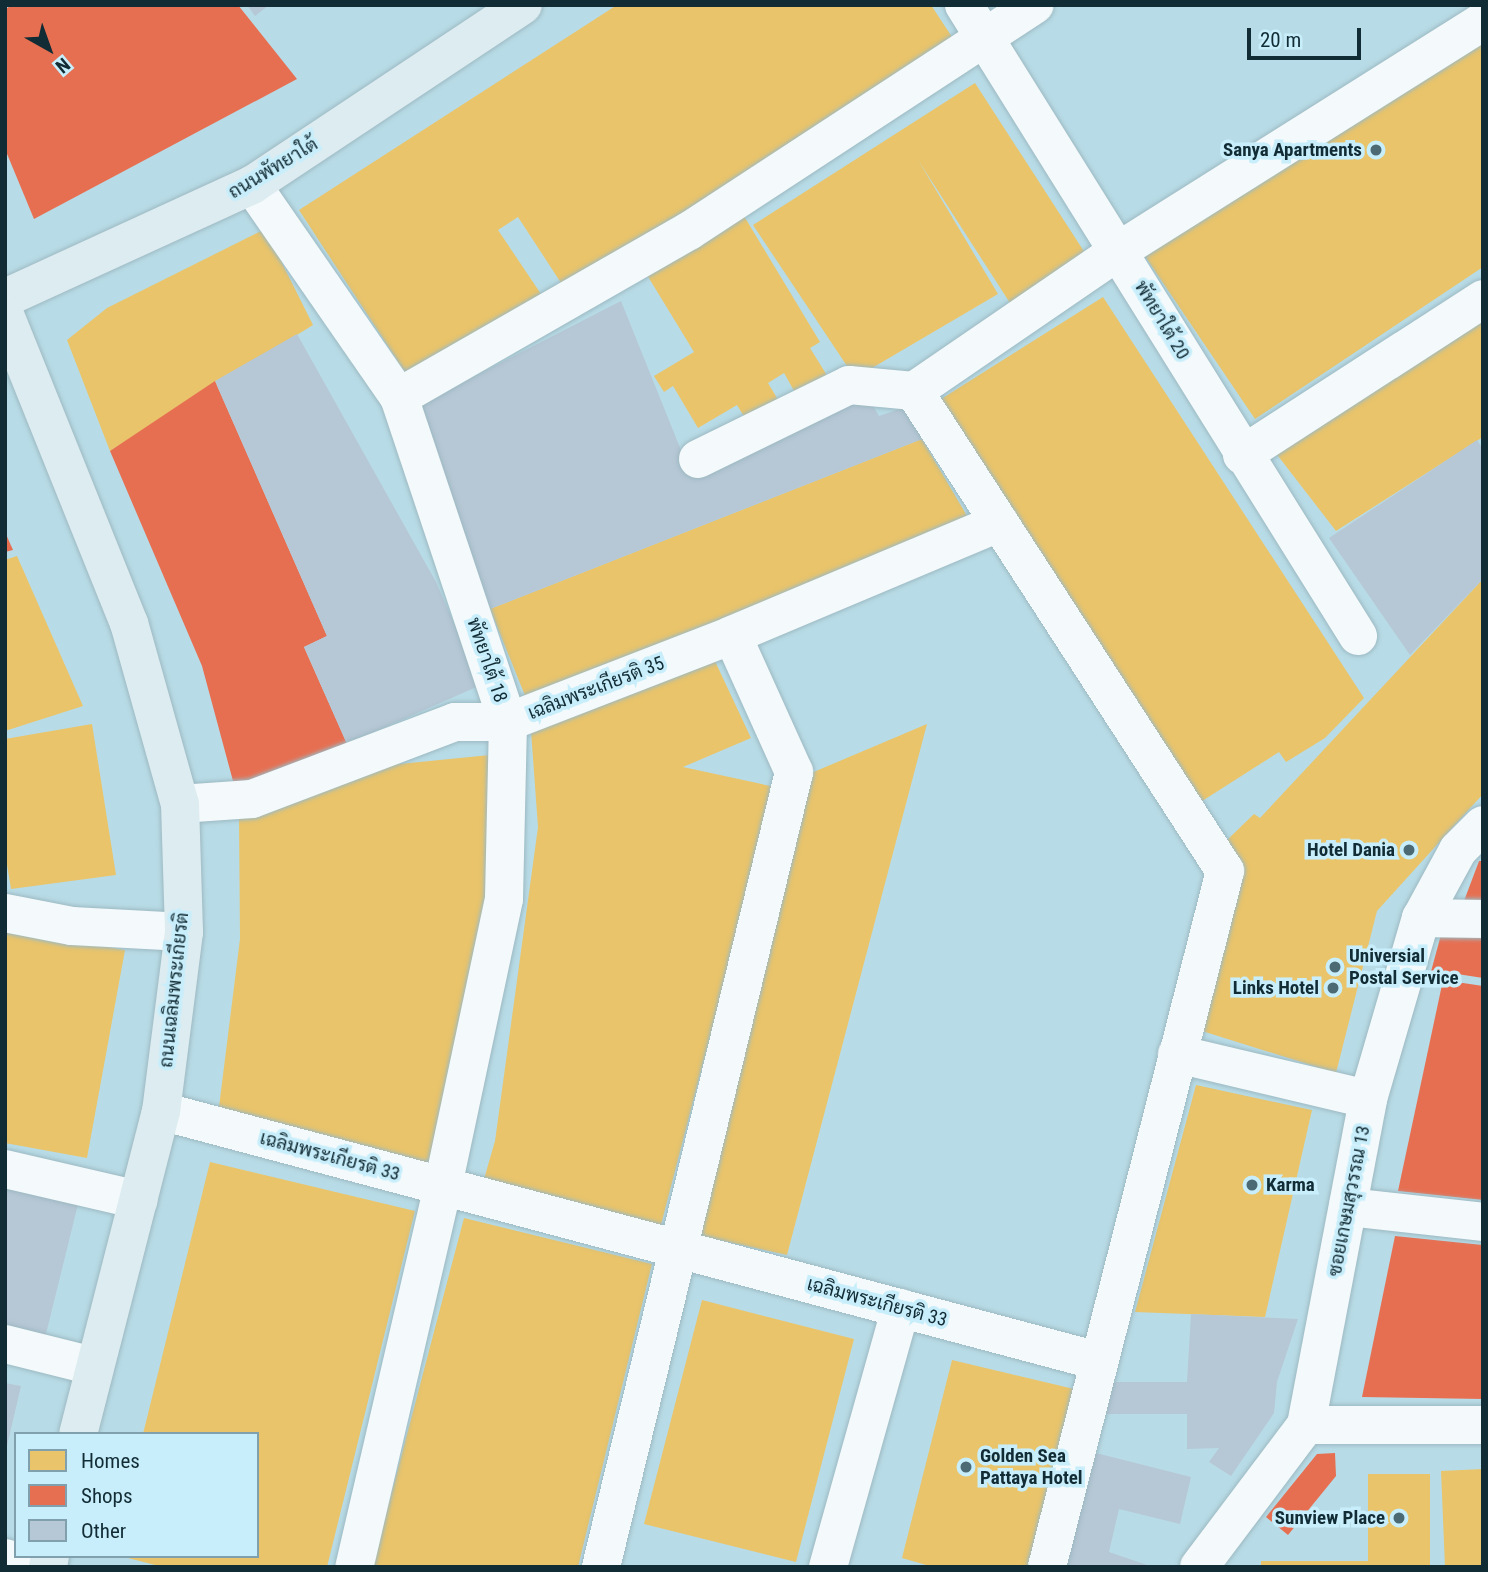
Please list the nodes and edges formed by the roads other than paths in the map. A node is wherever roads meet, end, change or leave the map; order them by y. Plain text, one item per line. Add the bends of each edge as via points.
1 (523, 5) edge
2 (964, 5) edge
3 (1035, 5) edge
4 (1483, 21) edge
5 (987, 40) junction
6 (252, 185) junction
7 (1120, 250) junction
8 (5, 298) edge
9 (1483, 299) edge
10 (5, 315) edge
11 (914, 391) junction
12 (398, 397) junction
13 (1242, 454) junction
14 (698, 459) dead end
15 (999, 523) junction
16 (733, 635) junction
17 (1358, 636) dead end
18 (508, 722) junction
19 (180, 804) junction
20 (1483, 825) edge
21 (5, 914) edge
22 (1421, 918) junction
23 (1483, 919) edge
24 (184, 932) junction
25 (1177, 1054) junction
26 (1368, 1099) junction
27 (160, 1111) junction
28 (5, 1169) edge
29 (443, 1186) junction
30 (138, 1200) junction
31 (1348, 1207) junction
32 (1483, 1222) edge
33 (679, 1249) junction
34 (901, 1308) junction
35 (5, 1344) edge
36 (1098, 1362) junction
37 (93, 1366) junction
38 (1306, 1425) junction
39 (1483, 1425) edge
40 (78, 1432) edge
41 (5, 1558) edge
42 (37, 1567) edge
43 (354, 1567) edge
44 (601, 1567) edge
45 (828, 1567) edge
46 (1047, 1567) edge
47 (1199, 1567) edge

1 - 6 main road, ถนนพัทยาใต้
2 - 5 street, พัทยาใต้ 20
3 - 5 street
4 - 7 street
5 - 7 street, พัทยาใต้ 20
5 - 12 street via 689,231
6 - 8 main road, ถนนพัทยาใต้
6 - 12 street, พัทยาใต้ 18
7 - 11 street
7 - 13 street, พัทยาใต้ 20
9 - 13 street
10 - 19 main road, ถนนเฉลิมพระเกียรติ via 129,623
11 - 14 street via 849,385
11 - 15 street
12 - 18 street, พัทยาใต้ 18
13 - 17 street, พัทยาใต้ 20
15 - 16 street, เฉลิมพระเกียรติ 35
15 - 25 street via 1225,870
16 - 18 street, เฉลิมพระเกียรติ 35
16 - 33 street via 794,772
18 - 19 street, เฉลิมพระเกียรติ 35 via 455,722 252,799
18 - 29 street, พัทยาใต้ 18 via 504,899
19 - 24 main road, ถนนเฉลิมพระเกียรติ
20 - 22 street, ซอยเกษมสุวรรณ 13 via 1458,850
21 - 24 street via 72,926
22 - 23 street
22 - 26 street, ซอยเกษมสุวรรณ 13
24 - 27 main road, ถนนเฉลิมพระเกียรติ
25 - 26 street
25 - 36 street
26 - 31 street, ซอยเกษมสุวรรณ 13
27 - 29 street, เฉลิมพระเกียรติ 33
27 - 30 main road, ถนนเฉลิมพระเกียรติ
28 - 30 street
29 - 33 street, เฉลิมพระเกียรติ 33
29 - 43 street, พัทยาใต้ 18
30 - 37 main road, ถนนเฉลิมพระเกียรติ
31 - 32 street
31 - 38 street, ซอยเกษมสุวรรณ 13
33 - 34 street, เฉลิมพระเกียรติ 33
33 - 44 street
34 - 36 street, เฉลิมพระเกียรติ 33
34 - 45 street
35 - 37 street
36 - 46 street
37 - 40 main road, ถนนเฉลิมพระเกียรติ
38 - 39 street
38 - 47 street, ซอยเกษมสุวรรณ 13
41 - 42 street

